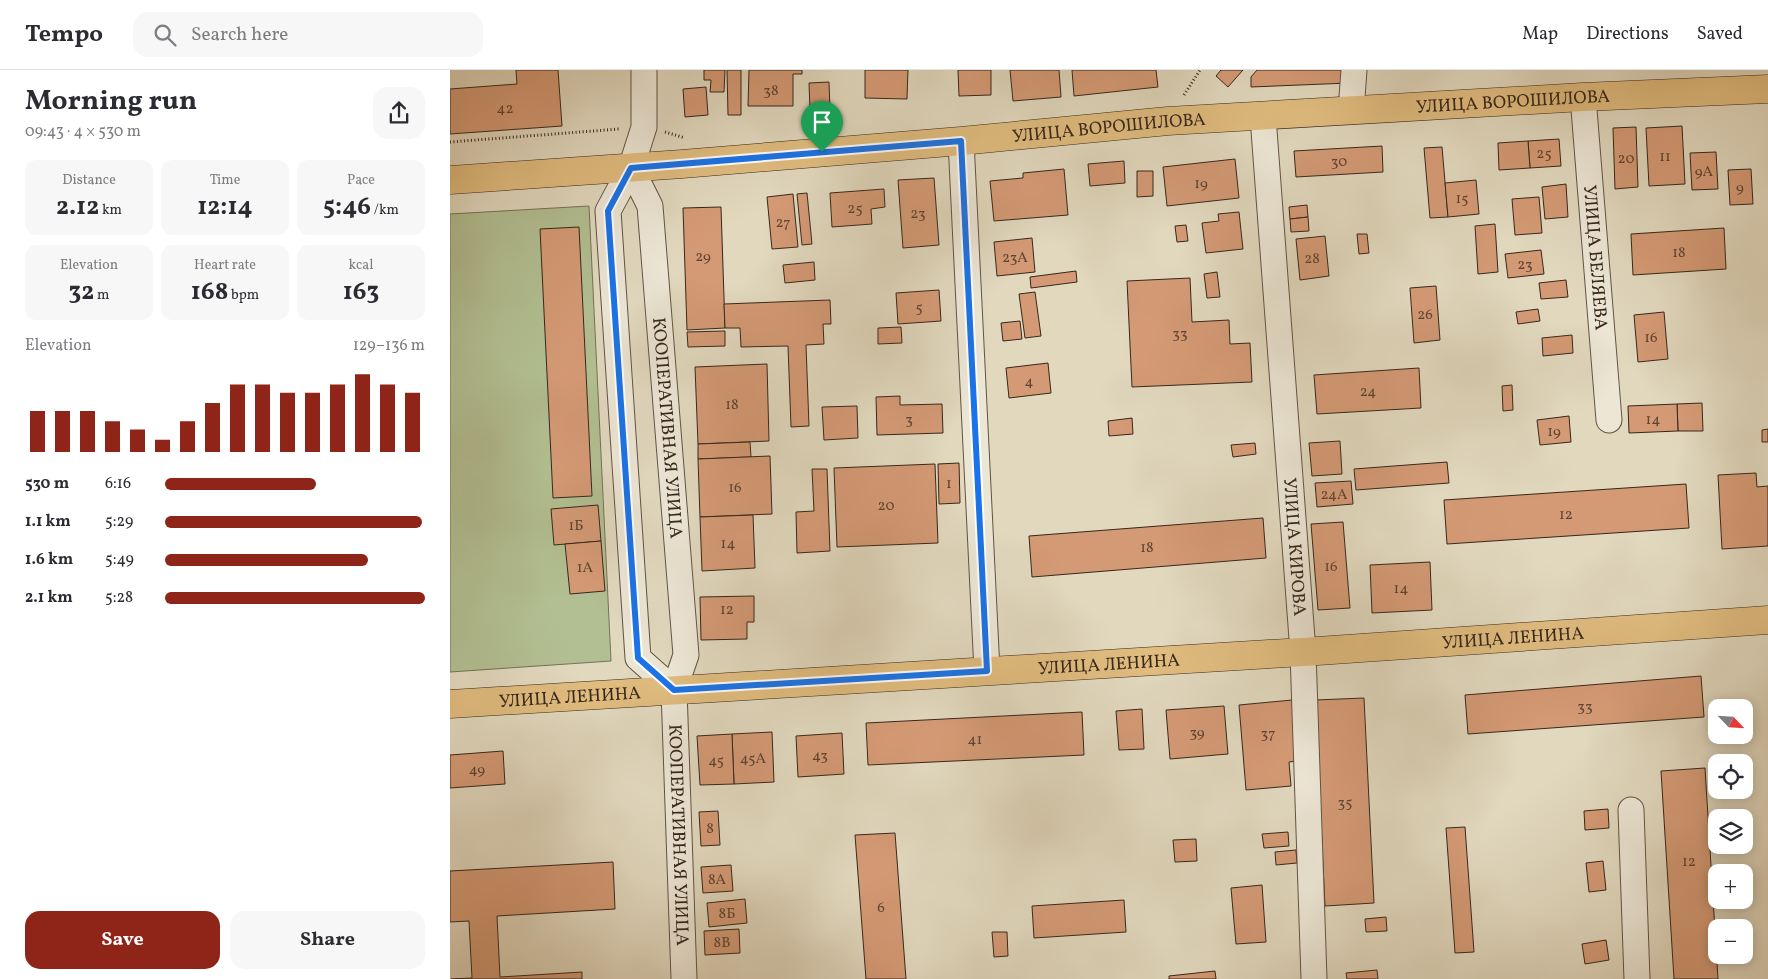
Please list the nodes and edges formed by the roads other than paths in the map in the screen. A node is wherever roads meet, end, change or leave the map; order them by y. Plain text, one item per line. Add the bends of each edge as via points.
1 (644, 70) edge
2 (1354, 70) edge
3 (1768, 89) edge
4 (1584, 97) junction
5 (1351, 111) junction
6 (1263, 116) junction
7 (961, 141) junction
8 (631, 168) junction
9 (450, 180) edge
10 (1609, 420) dead end
11 (1768, 620) edge
12 (1303, 652) junction
13 (987, 671) junction
14 (674, 690) junction
15 (450, 704) edge
16 (1630, 810) dead end
17 (684, 979) edge
18 (1314, 979) edge
19 (1637, 979) edge

1 - 8 street via 644,127
2 - 5 street
3 - 4 main road, УЛИЦА ВОРОШИЛОВА
4 - 5 main road, УЛИЦА ВОРОШИЛОВА
4 - 10 street, УЛИЦА БЕЛЯЕВА
5 - 6 main road, УЛИЦА ВОРОШИЛОВА
6 - 7 main road, УЛИЦА ВОРОШИЛОВА via 1168,121
6 - 12 street, УЛИЦА КИРОВА
7 - 8 main road, УЛИЦА ВОРОШИЛОВА
7 - 13 street
8 - 9 main road, УЛИЦА ВОРОШИЛОВА
8 - 14 street, КООПЕРАТИВНАЯ УЛИЦА via 650,206 651,216 686,655
8 - 14 street via 608,211 638,658
11 - 12 main road, УЛИЦА ЛЕНИНА
12 - 13 main road, УЛИЦА ЛЕНИНА
12 - 18 street, УЛИЦА КИРОВА
13 - 14 main road, УЛИЦА ЛЕНИНА
14 - 15 main road, УЛИЦА ЛЕНИНА
14 - 17 street, КООПЕРАТИВНАЯ УЛИЦА
16 - 19 street

